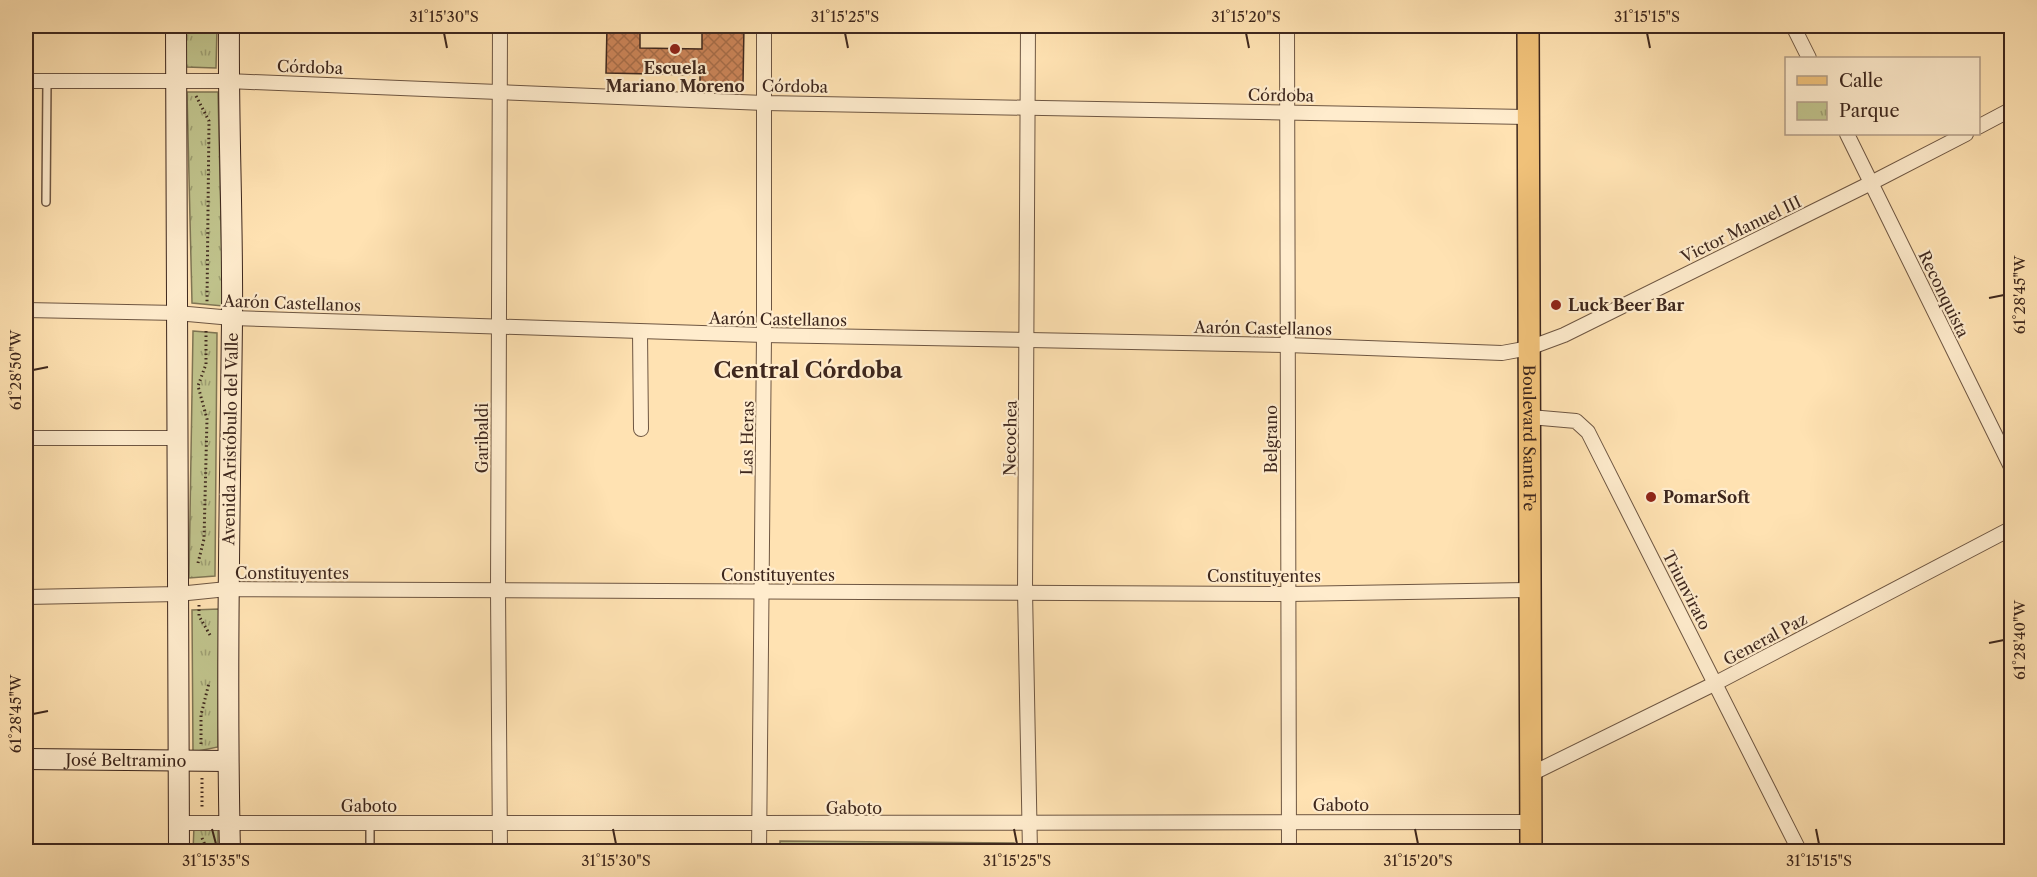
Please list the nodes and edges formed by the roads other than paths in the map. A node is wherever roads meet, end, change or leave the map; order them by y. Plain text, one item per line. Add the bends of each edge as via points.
1 (176, 26) edge
2 (229, 26) edge
3 (500, 26) edge
4 (765, 26) edge
5 (1028, 26) edge
6 (1287, 26) edge
7 (1528, 26) edge
8 (1793, 26) edge
9 (1808, 57) edge
10 (26, 81) edge
11 (46, 81) junction
12 (228, 81) junction
13 (186, 82) junction
14 (500, 90) junction
15 (765, 102) junction
16 (1028, 108) junction
17 (2012, 109) edge
18 (1287, 111) junction
19 (1529, 117) junction
20 (1980, 126) edge
21 (1847, 135) edge
22 (1964, 135) edge
23 (1871, 183) junction
24 (46, 202) dead end
25 (26, 310) edge
26 (177, 313) junction
27 (232, 318) junction
28 (500, 328) junction
29 (640, 332) junction
30 (765, 335) junction
31 (1028, 341) junction
32 (1287, 345) junction
33 (1529, 348) junction
34 (1530, 417) junction
35 (641, 429) dead end
36 (26, 438) edge
37 (178, 438) junction
38 (2012, 469) edge
39 (2012, 528) edge
40 (227, 589) junction
41 (1530, 590) junction
42 (498, 591) junction
43 (762, 591) junction
44 (1025, 591) junction
45 (178, 594) junction
46 (1289, 594) junction
47 (26, 597) edge
48 (1716, 683) junction
49 (26, 759) edge
50 (178, 760) junction
51 (227, 761) junction
52 (1531, 774) junction
53 (1288, 821) junction
54 (1530, 822) junction
55 (179, 823) junction
56 (229, 823) junction
57 (370, 823) junction
58 (500, 823) junction
59 (1030, 823) junction
60 (759, 825) junction
61 (179, 852) edge
62 (230, 852) edge
63 (370, 852) edge
64 (500, 852) edge
65 (759, 852) edge
66 (1030, 852) edge
67 (1289, 852) edge
68 (1531, 852) edge
69 (1800, 852) edge

1 - 13 street
2 - 12 street, Avenida Aristóbulo del Valle
3 - 14 street, Garibaldi
4 - 15 street, Las Heras
5 - 16 street, Necochea
6 - 18 street, Belgrano
7 - 19 main road, Boulevard Santa Fe
8 - 9 street
10 - 11 street, Córdoba
11 - 13 street, Córdoba
11 - 24 lane
12 - 13 street, Córdoba
12 - 14 street, Córdoba
12 - 27 street, Avenida Aristóbulo del Valle
13 - 26 street
14 - 15 street, Córdoba
14 - 28 street, Garibaldi
15 - 16 street, Córdoba
15 - 30 street, Las Heras
16 - 18 street, Córdoba
16 - 31 street, Necochea
17 - 20 street
18 - 19 street, Córdoba
18 - 32 street, Belgrano
19 - 33 main road, Boulevard Santa Fe
21 - 23 street, Reconquista
22 - 23 street, Victor Manuel III
23 - 33 street, Victor Manuel III via 1564,335
23 - 38 street, Reconquista
25 - 26 street, Aarón Castellanos
26 - 27 street, Aarón Castellanos
26 - 37 street
27 - 28 street, Aarón Castellanos
27 - 40 street, Avenida Aristóbulo del Valle
28 - 29 street, Aarón Castellanos
28 - 42 street, Garibaldi
29 - 30 street, Aarón Castellanos
29 - 35 street
30 - 31 street, Aarón Castellanos
30 - 43 street, Las Heras
31 - 32 street, Aarón Castellanos
31 - 44 street, Necochea
32 - 33 street, Aarón Castellanos via 1502,353
32 - 46 street, Belgrano
33 - 34 main road, Boulevard Santa Fe
34 - 41 main road, Boulevard Santa Fe
34 - 48 street, Triunvirato via 1576,421 1588,432
36 - 37 street
37 - 45 street
39 - 48 street, General Paz
40 - 42 street, Constituyentes
40 - 45 street, Constituyentes
40 - 51 street, Avenida Aristóbulo del Valle
41 - 46 street, Constituyentes
41 - 52 main road, Boulevard Santa Fe
42 - 43 street, Constituyentes
42 - 58 street, Garibaldi
43 - 44 street, Constituyentes
43 - 60 street, Las Heras
44 - 46 street, Constituyentes
44 - 59 street, Necochea
45 - 47 street, Constituyentes
45 - 50 street
46 - 53 street, Belgrano
48 - 52 street, General Paz
48 - 69 street, Triunvirato
49 - 50 street, José Beltramino
50 - 51 street, José Beltramino
50 - 55 street
51 - 56 street, Avenida Aristóbulo del Valle
52 - 54 main road, Boulevard Santa Fe
53 - 54 street, Gaboto
53 - 59 street, Gaboto
53 - 67 street, Belgrano
54 - 68 main road, Boulevard Santa Fe
55 - 56 street, Gaboto
55 - 61 street
56 - 57 street, Gaboto
56 - 62 street, Avenida Aristóbulo del Valle
57 - 58 street, Gaboto
57 - 63 lane
58 - 60 street, Gaboto
58 - 64 street, Garibaldi
59 - 60 street, Gaboto
59 - 66 street, Necochea
60 - 65 street, Las Heras

